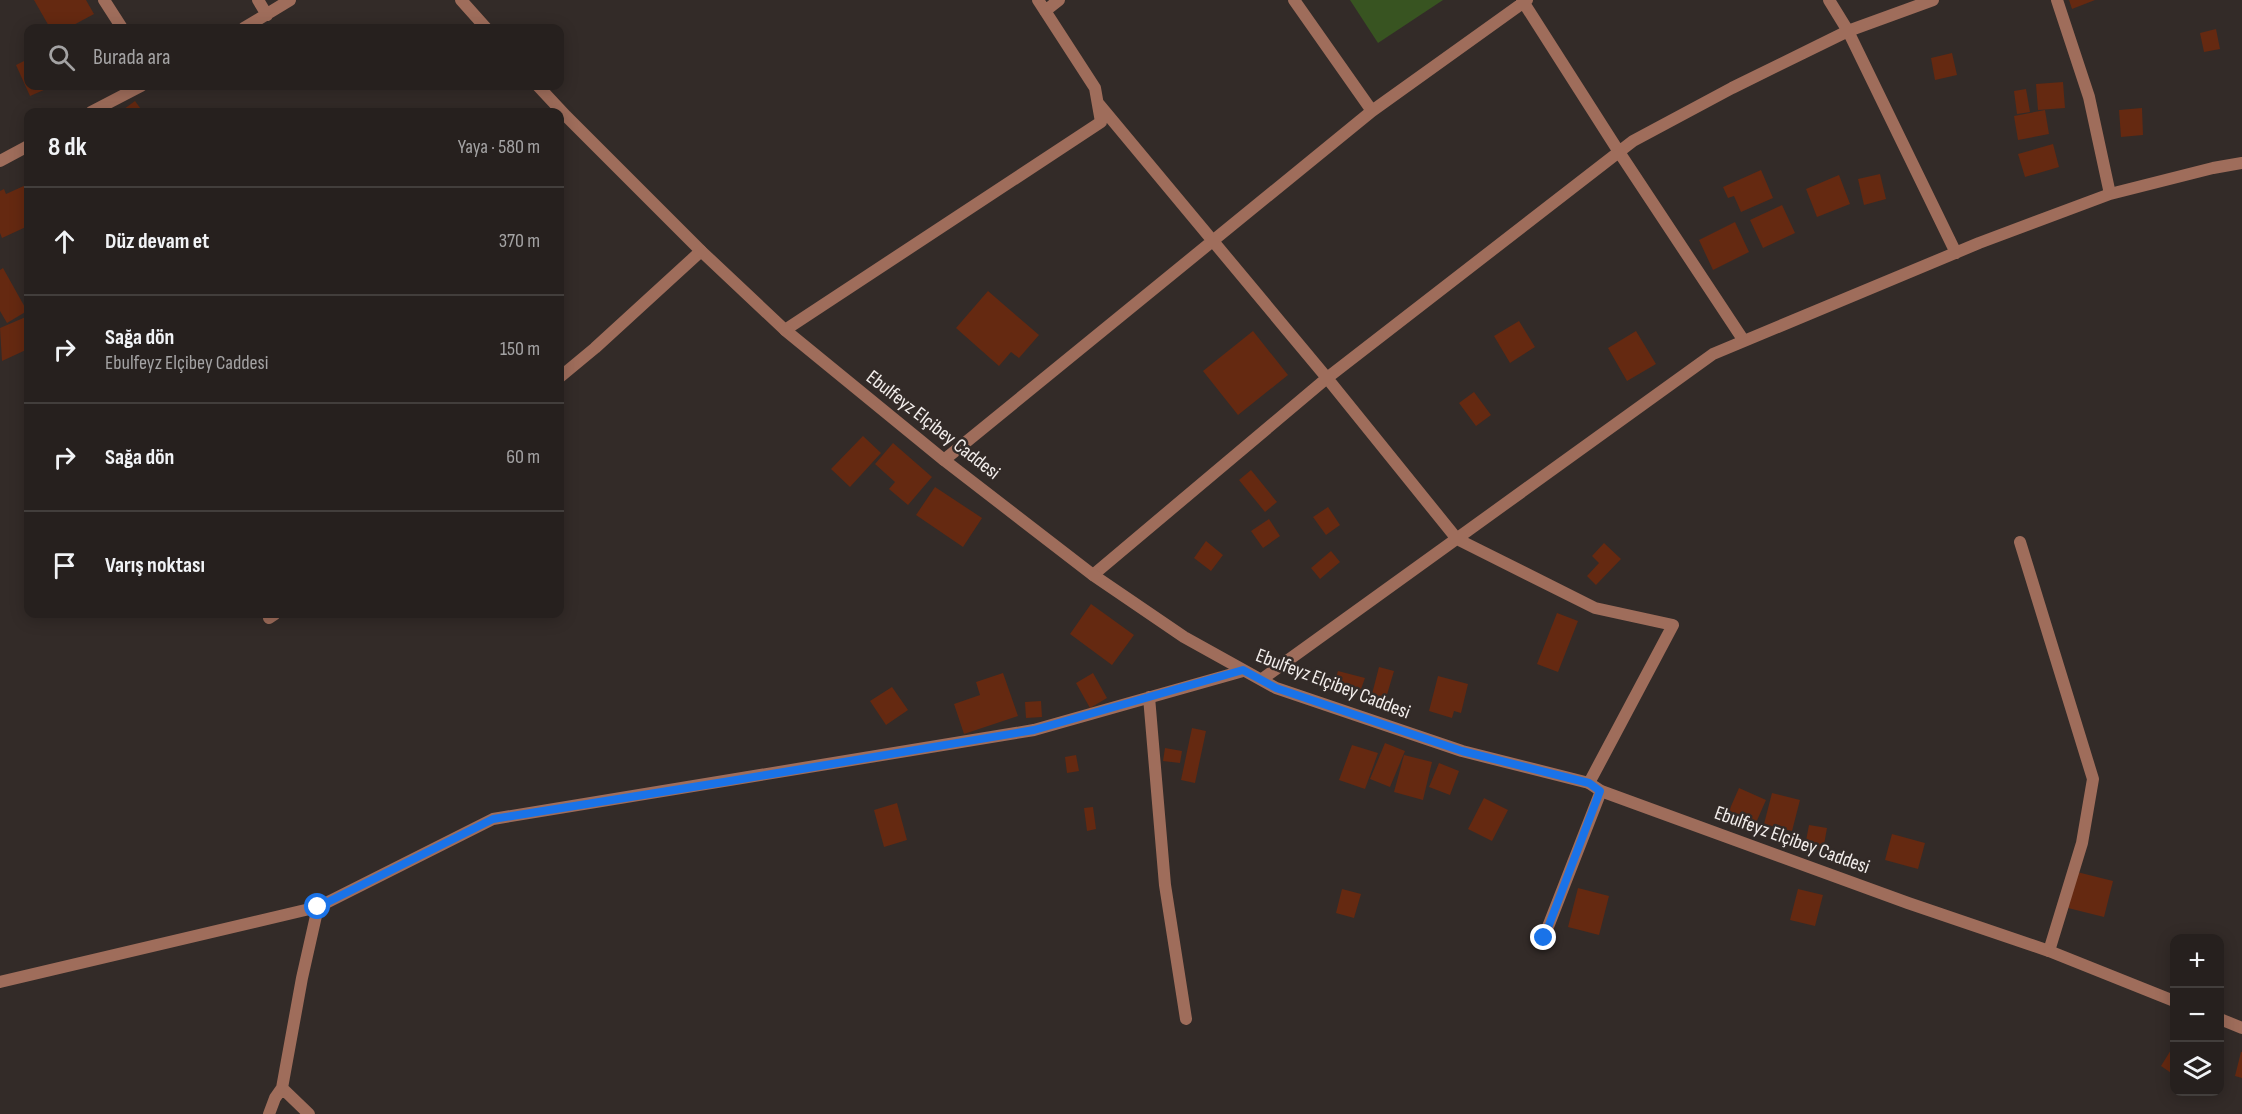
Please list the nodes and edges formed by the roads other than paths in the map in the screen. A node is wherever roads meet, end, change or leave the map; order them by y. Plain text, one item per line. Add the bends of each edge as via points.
1 (104, 0) edge
2 (258, 0) edge
3 (290, 0) edge
4 (461, 0) edge
5 (1059, 0) edge
6 (1294, 0) edge
7 (1829, 0) edge
8 (1933, 0) edge
9 (2058, 0) edge
10 (1524, 1) edge
11 (1042, 5) edge
12 (267, 15) junction
13 (119, 24) edge
14 (251, 24) edge
15 (482, 24) edge
16 (1848, 31) junction
17 (133, 90) edge
18 (542, 90) edge
19 (1098, 103) junction
20 (99, 108) edge
21 (559, 108) edge
22 (1372, 111) junction
23 (564, 114) edge
24 (24, 148) edge
25 (1619, 152) junction
26 (0, 161) edge
27 (2242, 164) edge
28 (2110, 194) junction
29 (1212, 240) junction
30 (701, 251) junction
31 (1956, 253) junction
32 (785, 330) junction
33 (1744, 341) junction
34 (564, 374) edge
35 (1328, 378) junction
36 (944, 460) junction
37 (1456, 539) junction
38 (2020, 542) dead end
39 (1093, 575) junction
40 (1243, 670) junction
41 (1262, 679) junction
42 (1149, 697) junction
43 (1589, 783) junction
44 (1600, 791) junction
45 (318, 907) junction
46 (1544, 938) dead end
47 (2049, 951) junction
48 (0, 982) edge
49 (2170, 998) edge
50 (1186, 1019) dead end
51 (2224, 1021) edge
52 (2242, 1028) edge
53 (282, 1088) junction
54 (269, 1114) edge
55 (309, 1114) edge

1 - 13 street
2 - 12 street
3 - 12 street
4 - 15 street
5 - 11 street
6 - 22 street
7 - 16 street
8 - 16 street
9 - 28 street via 2089,97
10 - 22 street
10 - 25 street
11 - 19 street via 1095,88
12 - 14 street
16 - 25 street via 1732,88
16 - 31 street
17 - 20 street
18 - 21 street, Ebulfeyz Elçibey Caddesi
19 - 29 street
19 - 32 street via 1101,122
22 - 29 street
23 - 30 street, Ebulfeyz Elçibey Caddesi
24 - 26 street
25 - 33 street
25 - 35 street
27 - 28 street
28 - 31 street
29 - 35 street
29 - 36 street
30 - 32 street, Ebulfeyz Elçibey Caddesi
30 - 34 street
31 - 33 street
32 - 36 street, Ebulfeyz Elçibey Caddesi
33 - 37 street via 1713,354
35 - 37 street
35 - 39 street
36 - 39 street, Ebulfeyz Elçibey Caddesi
37 - 41 street
37 - 43 street via 1595,608 1673,625
38 - 47 street via 2093,779 2082,843
39 - 40 street, Ebulfeyz Elçibey Caddesi via 1184,638
40 - 41 street, Ebulfeyz Elçibey Caddesi
40 - 42 street
41 - 43 street, Ebulfeyz Elçibey Caddesi via 1276,688 1462,751
42 - 45 street via 1034,730 493,819
42 - 50 street via 1165,885
43 - 44 street, Ebulfeyz Elçibey Caddesi
44 - 46 street
44 - 47 street, Ebulfeyz Elçibey Caddesi
45 - 48 street
45 - 53 street
47 - 49 street, Ebulfeyz Elçibey Caddesi
51 - 52 street
53 - 54 street
53 - 55 street

